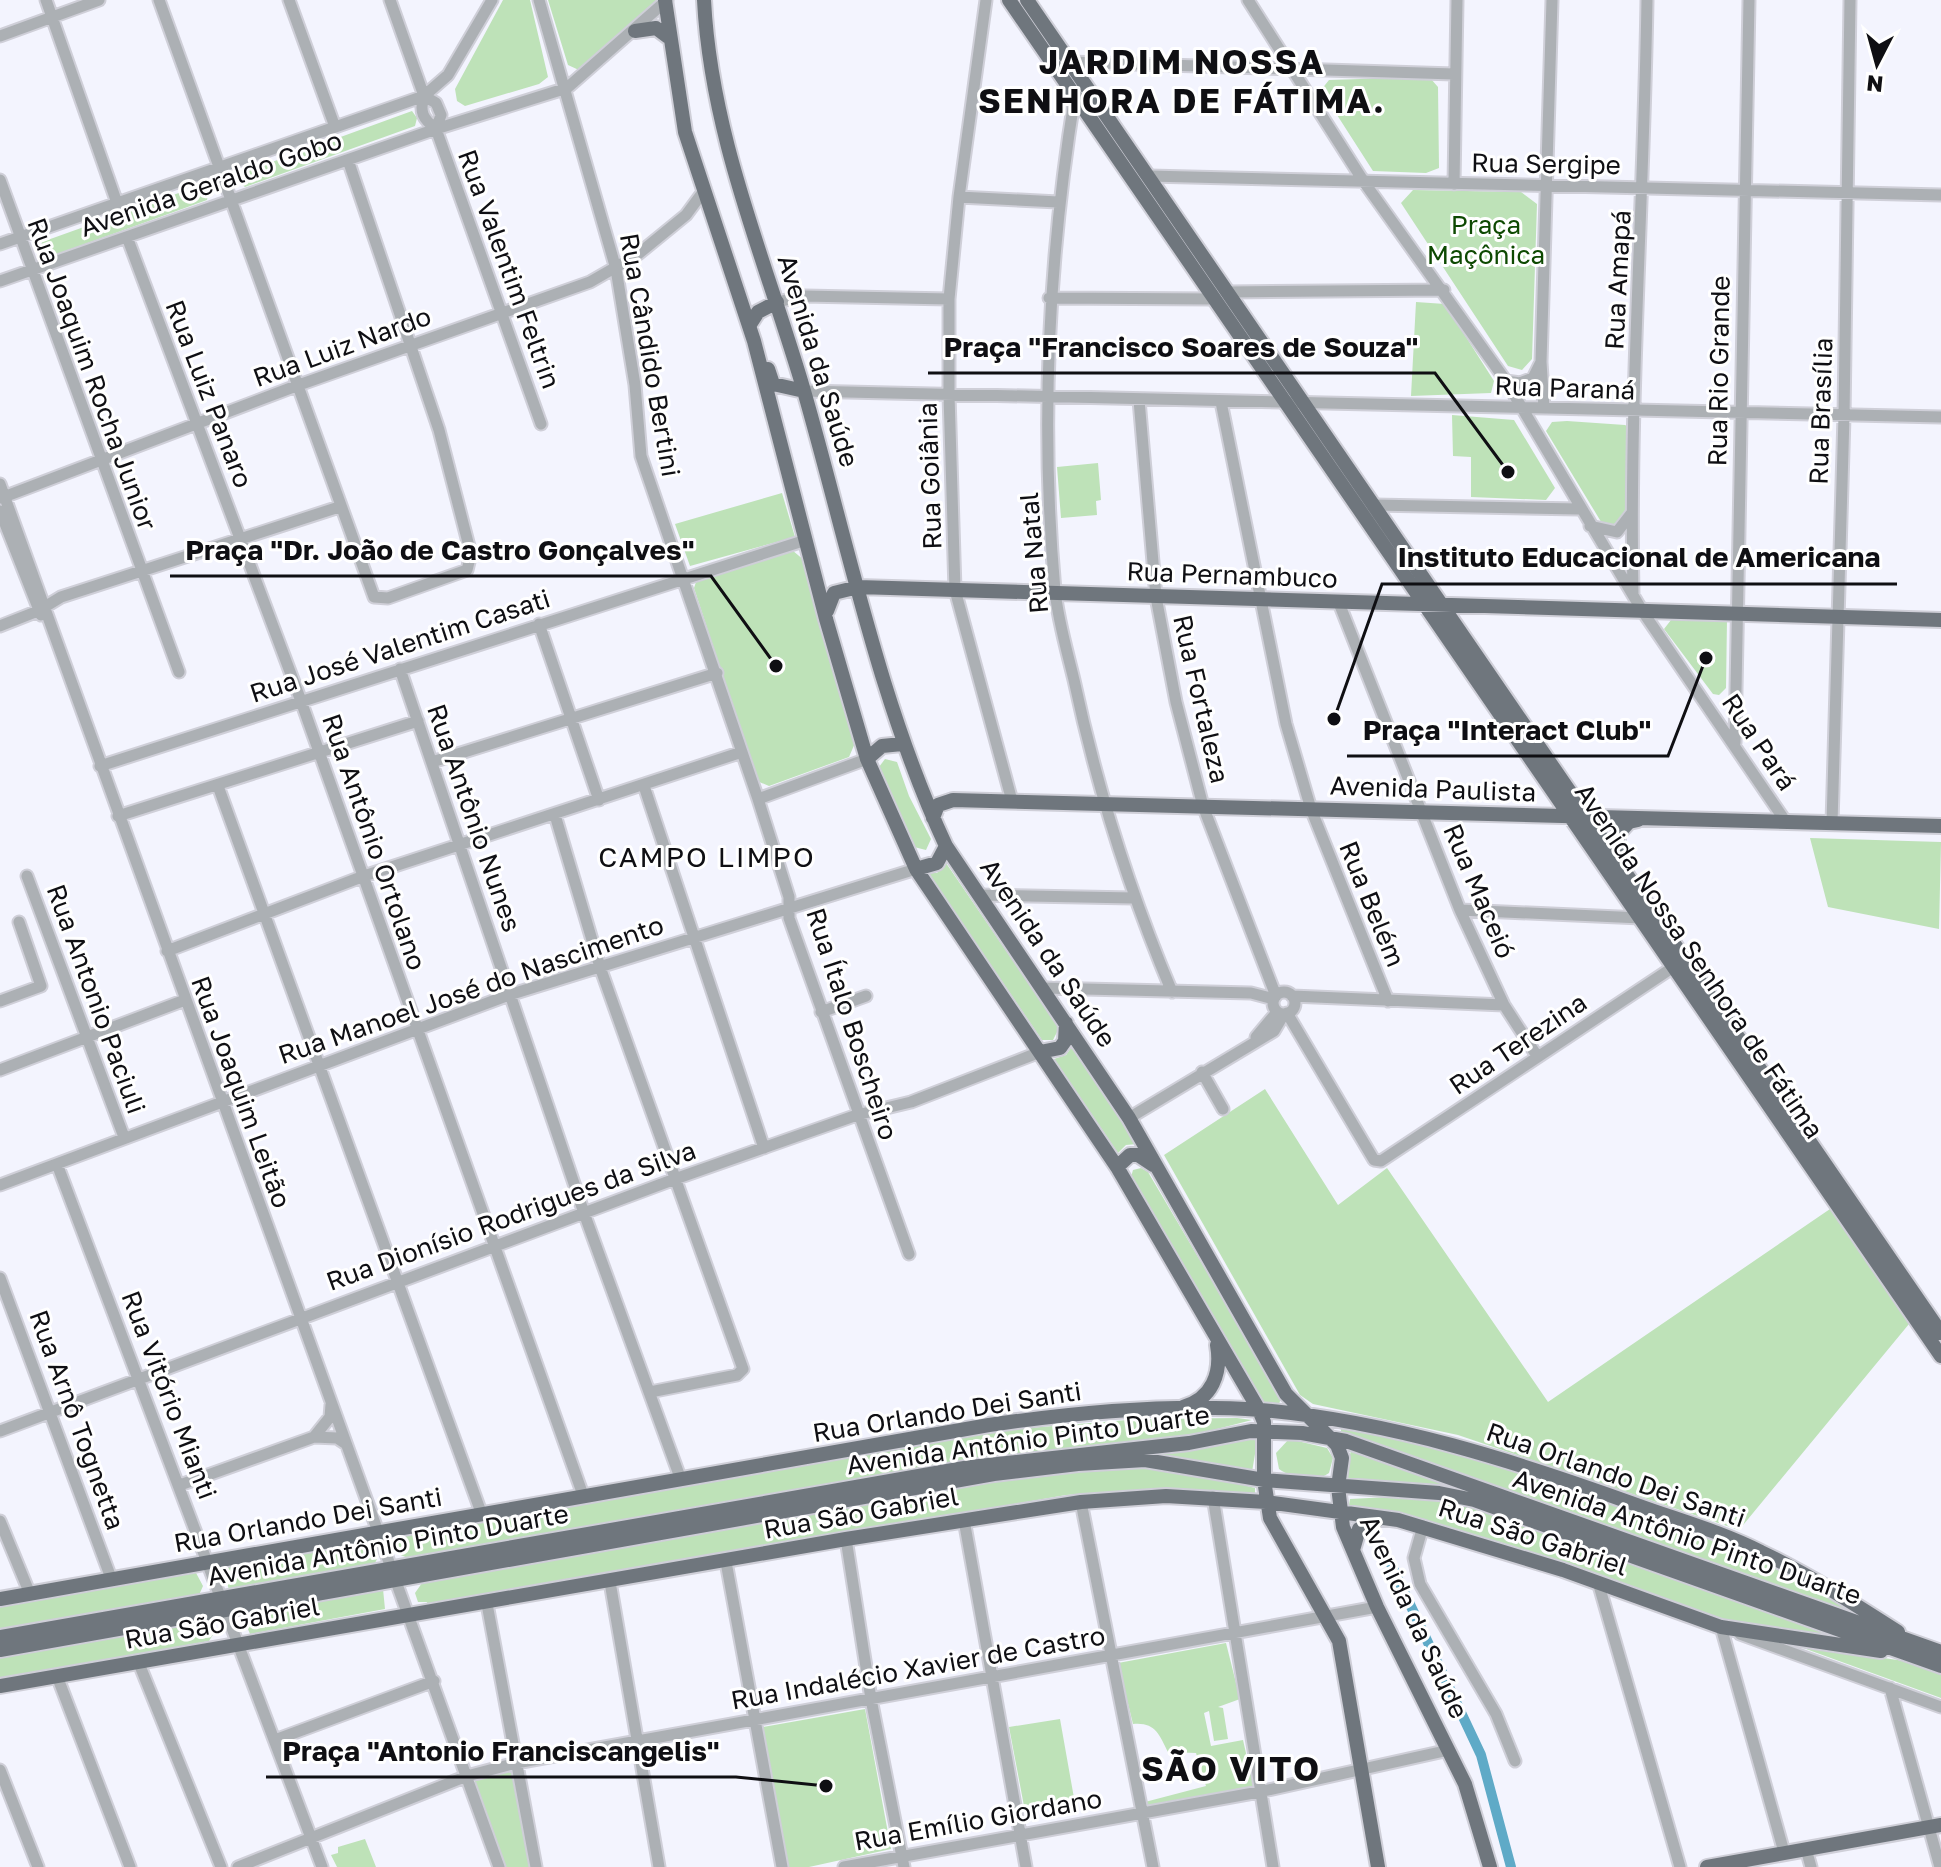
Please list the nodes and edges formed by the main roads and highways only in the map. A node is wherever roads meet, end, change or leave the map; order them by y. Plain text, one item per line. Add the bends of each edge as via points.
1 (666, 0) edge
2 (704, 0) edge
3 (1009, 0) edge
4 (1027, 0) edge
5 (635, 31) road end
6 (668, 37) junction
7 (1222, 295) junction
8 (777, 302) junction
9 (751, 333) junction
10 (804, 391) junction
11 (858, 587) junction
12 (1426, 606) junction
13 (1444, 607) junction
14 (826, 619) junction
15 (1941, 620) edge
16 (902, 744) junction
17 (867, 759) junction
18 (1571, 817) junction
19 (933, 818) junction
20 (1588, 818) junction
21 (1647, 819) junction
22 (1941, 826) edge
23 (946, 846) junction
24 (1620, 863) junction
25 (916, 869) junction
26 (1679, 964) junction
27 (1065, 1020) junction
28 (1040, 1052) junction
29 (1117, 1167) junction
30 (1159, 1171) junction
31 (1214, 1333) junction
32 (1941, 1333) edge
33 (1941, 1356) edge
34 (1174, 1409) junction
35 (1259, 1410) junction
36 (1307, 1416) junction
37 (1265, 1431) junction
38 (1333, 1438) junction
39 (1264, 1480) junction
40 (1338, 1487) junction
41 (1266, 1502) junction
42 (1339, 1509) junction
43 (1388, 1518) junction
44 (1354, 1554) junction
45 (396, 1575) junction
46 (0, 1599) edge
47 (224, 1602) junction
48 (0, 1637) edge
49 (1914, 1649) junction
50 (0, 1650) edge
51 (1941, 1652) edge
52 (1941, 1666) edge
53 (0, 1686) edge
54 (1935, 1826) edge
55 (1378, 1867) edge
56 (1490, 1867) edge
57 (1707, 1867) edge

1 - 6 main road
2 - 8 main road, Avenida da Saúde via 727,152
3 - 7 main road, Avenida Nossa Senhora de Fátima
4 - 7 main road, Avenida Nossa Senhora de Fátima via 1149,176
5 - 6 main road via 656,28
6 - 9 main road via 685,132
7 - 12 main road, Avenida Nossa Senhora de Fátima via 1286,404
7 - 13 main road, Avenida Nossa Senhora de Fátima via 1306,405
8 - 9 main road via 758,312
8 - 10 main road, Avenida da Saúde
9 - 10 main road via 773,384
9 - 14 main road
10 - 11 main road, Avenida da Saúde
11 - 12 main road, Rua Pernambuco
11 - 14 main road via 834,593
11 - 16 main road, Avenida da Saúde
12 - 13 main road, Rua Pernambuco
12 - 18 main road, Avenida Nossa Senhora de Fátima
13 - 15 main road, Rua Pernambuco
13 - 20 main road, Avenida Nossa Senhora de Fátima
14 - 17 main road
16 - 17 main road via 882,746
16 - 19 main road, Avenida da Saúde
17 - 25 main road
18 - 19 main road, Avenida Paulista via 947,801 938,805
18 - 20 main road, Avenida Paulista
18 - 26 main road, Avenida Nossa Senhora de Fátima
19 - 23 main road, Avenida da Saúde
20 - 21 main road, Avenida Paulista
20 - 24 main road, Avenida Nossa Senhora de Fátima
21 - 22 main road, Avenida Paulista
21 - 24 main road via 1622,827 1616,842
23 - 25 main road via 937,863
23 - 27 main road, Avenida da Saúde
24 - 26 main road, Avenida Nossa Senhora de Fátima
25 - 28 main road
26 - 32 main road, Avenida Nossa Senhora de Fátima
26 - 33 main road, Avenida Nossa Senhora de Fátima
27 - 28 main road via 1060,1048
27 - 30 main road, Avenida da Saúde
28 - 29 main road
29 - 30 main road via 1138,1155
29 - 31 main road
30 - 36 main road, Avenida da Saúde via 1286,1394
31 - 34 main road via 1219,1359 1214,1383 1194,1404
31 - 35 main road
34 - 35 main road, Rua Orlando Dei Santi
34 - 46 main road, Rua Orlando Dei Santi via 1016,1421
35 - 36 main road, Rua Orlando Dei Santi
35 - 37 main road
36 - 38 main road, Avenida da Saúde
36 - 49 main road, Rua Orlando Dei Santi via 1457,1446 1721,1535 1841,1595
37 - 38 main road, Avenida Antônio Pinto Duarte
37 - 39 main road
37 - 45 main road, Avenida Antônio Pinto Duarte via 970,1467
38 - 40 main road, Avenida da Saúde via 1342,1458
38 - 49 main road, Avenida Antônio Pinto Duarte
39 - 40 main road, Avenida Antônio Pinto Duarte
39 - 41 main road
39 - 45 main road, Avenida Antônio Pinto Duarte via 1177,1463 1078,1464
40 - 42 main road, Avenida da Saúde
40 - 49 main road, Avenida Antônio Pinto Duarte via 1474,1500
41 - 42 main road, Rua São Gabriel
41 - 53 main road, Rua São Gabriel via 1166,1496 1081,1502
41 - 55 main road via 1276,1532 1339,1641
42 - 43 main road, Rua São Gabriel
42 - 44 main road, Avenida da Saúde
43 - 44 main road via 1359,1529
43 - 49 main road, Rua São Gabriel via 1598,1582 1721,1627
44 - 56 main road, Avenida da Saúde via 1465,1784
45 - 47 main road, Avenida Antônio Pinto Duarte
47 - 48 main road, Avenida Antônio Pinto Duarte
47 - 50 main road, Avenida Antônio Pinto Duarte
49 - 51 main road, Avenida Antônio Pinto Duarte
49 - 52 main road, Avenida Antônio Pinto Duarte
54 - 57 main road

